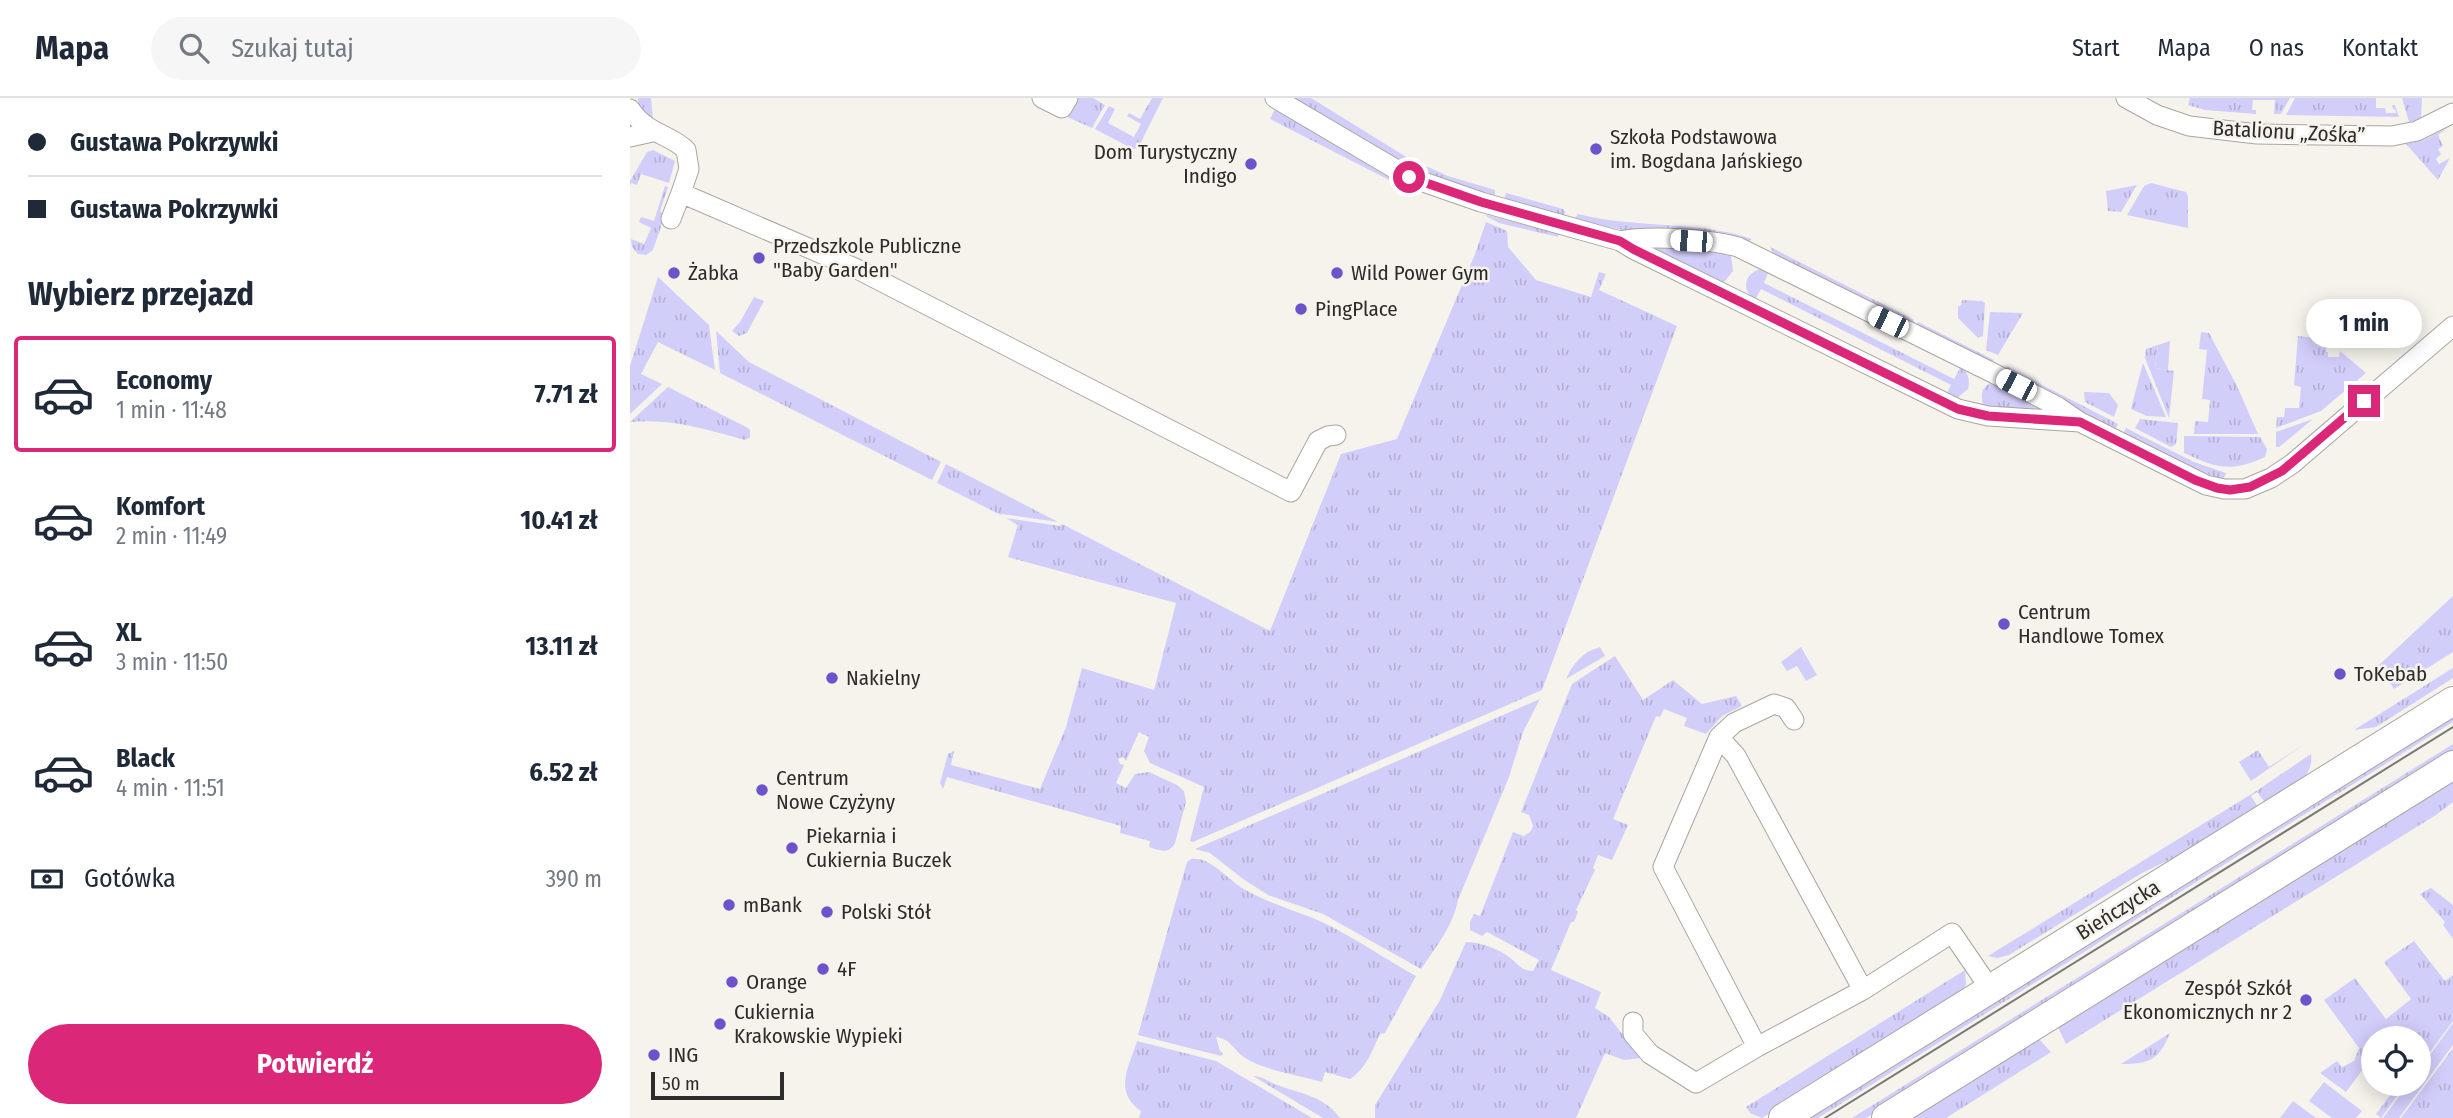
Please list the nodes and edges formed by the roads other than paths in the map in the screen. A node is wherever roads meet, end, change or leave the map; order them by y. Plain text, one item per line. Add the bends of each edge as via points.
1 (1042, 98) edge
2 (1068, 98) edge
3 (1275, 98) edge
4 (2126, 98) edge
5 (630, 109) edge
6 (2453, 113) edge
7 (652, 132) junction
8 (630, 137) edge
9 (681, 193) junction
10 (671, 219) dead end
11 (1620, 241) junction
12 (2453, 326) edge
13 (2080, 422) junction
14 (1336, 435) dead end
15 (2453, 701) edge
16 (1794, 720) dead end
17 (1719, 737) junction
18 (2453, 765) edge
19 (1991, 989) junction
20 (1863, 990) junction
21 (1633, 1023) dead end
22 (1758, 1046) junction
23 (1783, 1118) edge
24 (1886, 1118) edge

1 - 2 street via 1062,108
3 - 11 street via 1417,180
4 - 6 street, Batalionu „Zośka” via 2195,128 2283,135 2403,135
5 - 7 street
7 - 8 street
7 - 9 street via 687,150 689,169
9 - 10 street
9 - 14 street via 857,269 1291,492 1318,441
11 - 13 street via 1958,409 1988,416
11 - 13 street via 1636,238 1738,247 2059,407
12 - 13 street via 2292,464 2245,488 2207,485
15 - 19 main road, Bieńczycka
16 - 17 street via 1786,708 1774,704 1734,723
17 - 20 street via 1736,756
17 - 22 street via 1663,867
18 - 24 main road
19 - 20 street via 1952,933
19 - 23 main road, Bieńczycka
20 - 22 street
21 - 22 street via 1633,1034 1650,1054 1696,1083

